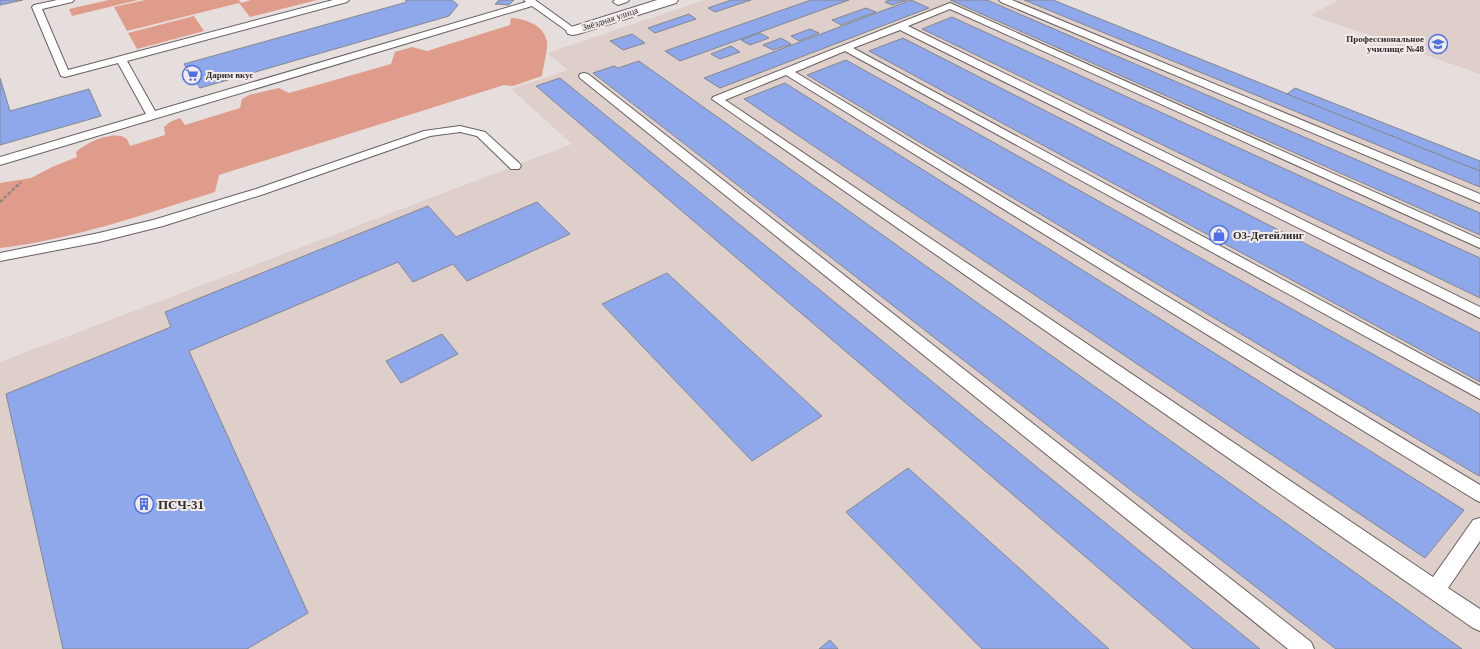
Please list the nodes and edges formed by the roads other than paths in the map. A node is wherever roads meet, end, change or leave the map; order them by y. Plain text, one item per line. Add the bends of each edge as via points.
1 (69, 0) edge
2 (344, 0) edge
3 (671, 0) edge
4 (1004, 0) edge
5 (531, 2) edge
6 (900, 26) junction
7 (573, 31) joint
8 (846, 48) junction
9 (121, 59) junction
10 (786, 71) junction
11 (584, 76) dead end
12 (152, 116) junction
13 (0, 161) edge
14 (515, 166) dead end
15 (1480, 199) edge
16 (1480, 244) edge
17 (0, 257) edge
18 (1480, 313) edge
19 (1480, 393) edge
20 (1480, 494) edge
21 (1477, 535) edge
22 (1435, 590) junction
23 (1480, 621) edge
24 (1304, 649) edge

1 - 9 lane via 37,7 65,74
2 - 9 lane
3 - 7 street, Звёздная улица
4 - 15 lane
5 - 7 lane
5 - 12 lane
6 - 8 lane
6 - 16 lane via 950,6
6 - 18 lane
8 - 10 lane
8 - 19 lane
9 - 12 lane
10 - 20 lane
10 - 22 lane via 716,99
11 - 24 lane
12 - 13 lane
14 - 17 lane via 481,134 460,129 428,133 156,224
21 - 22 lane
22 - 23 lane

